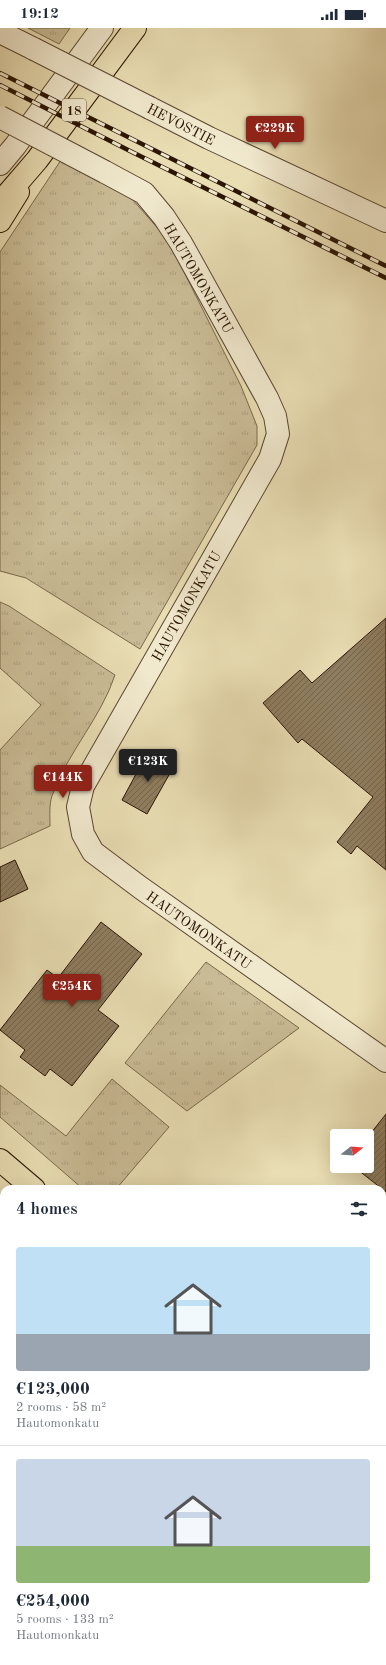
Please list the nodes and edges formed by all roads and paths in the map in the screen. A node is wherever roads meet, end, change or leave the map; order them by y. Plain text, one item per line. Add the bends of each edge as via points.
1 (102, 28) edge
2 (135, 28) edge
3 (0, 32) edge
4 (0, 117) edge
5 (36, 160) junction
6 (0, 164) edge
7 (0, 203) edge
8 (0, 221) edge
9 (386, 221) edge
10 (386, 1061) edge
11 (0, 1160) edge
12 (29, 1185) edge

1 - 6 street
2 - 5 highway, 18
3 - 9 street, HEVOSTIE, bridge via 209,138
4 - 10 street, HAUTOMONKATU, bridge via 144,193 164,217 189,256 267,398 275,416 278,434 270,459 83,786 78,807 83,834 93,852 135,884
5 - 7 highway, 18
5 - 8 highway, 18
11 - 12 highway

